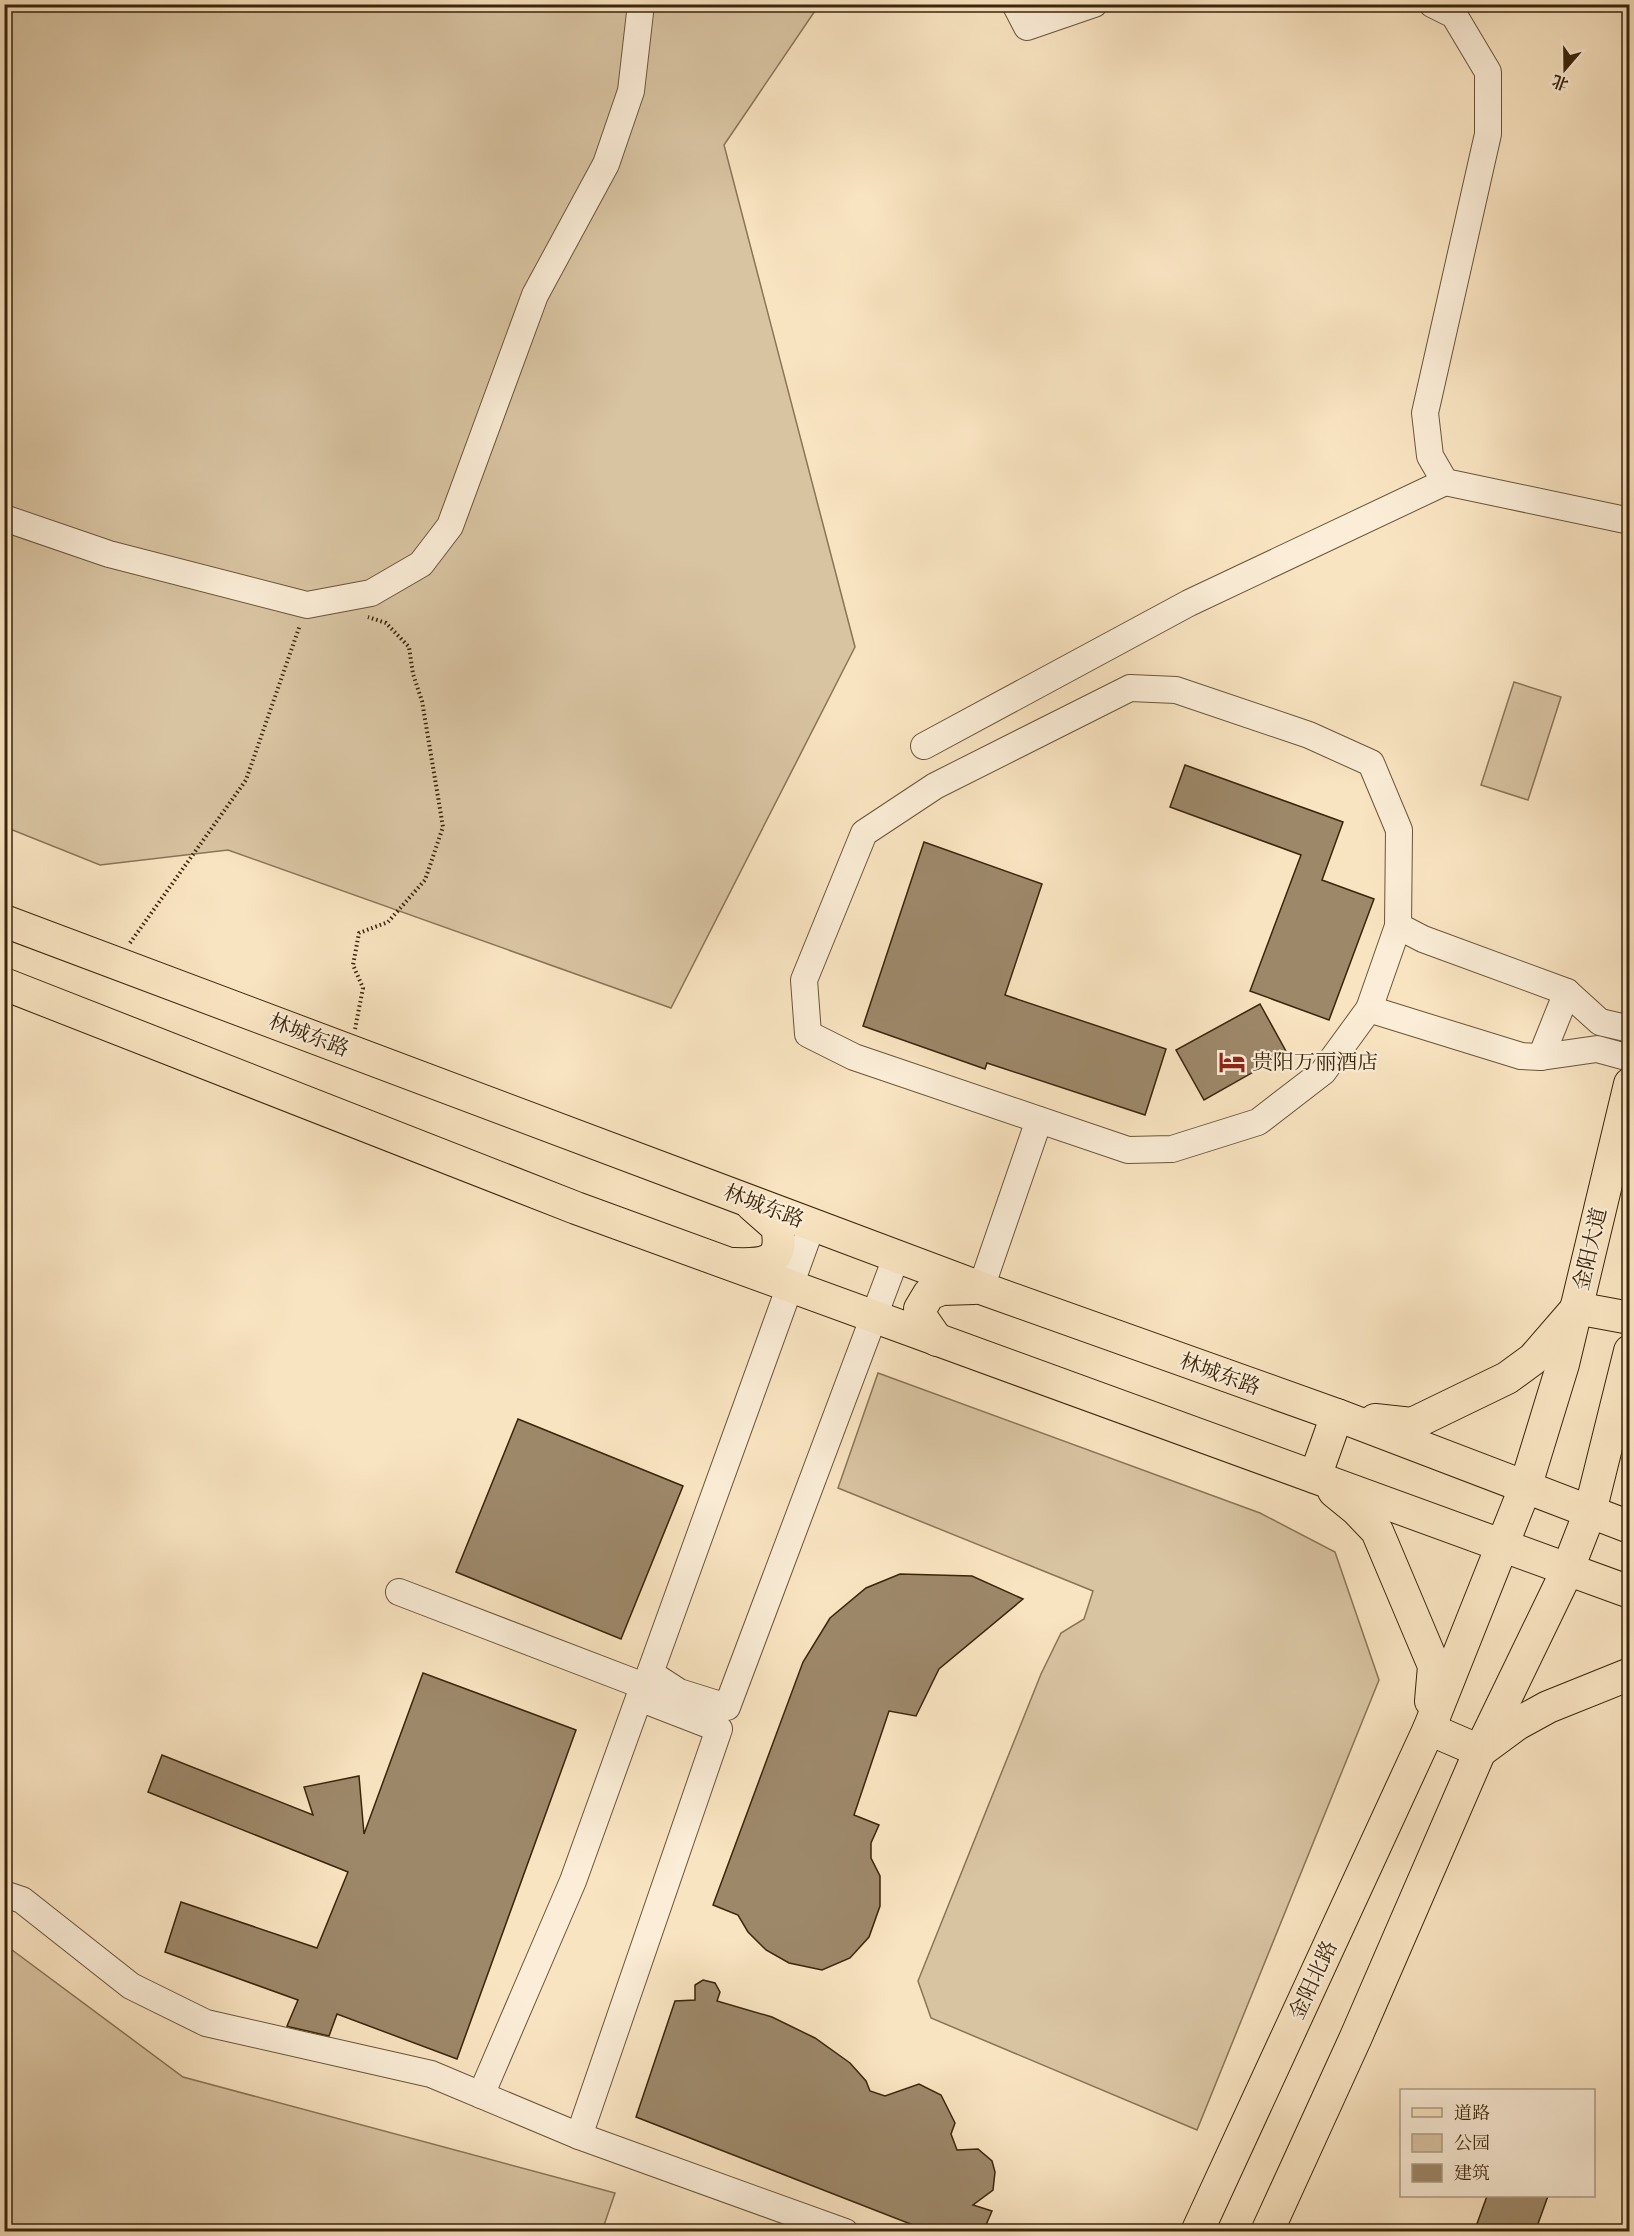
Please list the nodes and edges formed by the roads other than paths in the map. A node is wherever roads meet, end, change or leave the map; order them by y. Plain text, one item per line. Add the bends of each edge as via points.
1 (641, 4) edge
2 (1015, 4) edge
3 (1094, 4) edge
4 (1432, 4) edge
5 (1445, 482) junction
6 (4, 518) edge
7 (1629, 521) edge
8 (924, 746) dead end
9 (4, 921) edge
10 (1398, 926) junction
11 (4, 984) edge
12 (1567, 992) junction
13 (1369, 1009) junction
14 (1629, 1029) edge
15 (1541, 1057) junction
16 (1629, 1058) edge
17 (1629, 1084) edge
18 (1039, 1120) junction
19 (746, 1200) junction
20 (812, 1225) junction
21 (897, 1256) junction
22 (730, 1264) junction
23 (788, 1286) junction
24 (981, 1288) junction
25 (1576, 1308) junction
26 (876, 1318) junction
27 (1629, 1318) edge
28 (937, 1340) junction
29 (1629, 1351) edge
30 (1336, 1415) junction
31 (1316, 1477) junction
32 (1525, 1488) junction
33 (1590, 1512) junction
34 (1629, 1527) edge
35 (1501, 1545) junction
36 (1567, 1570) junction
37 (399, 1592) dead end
38 (1629, 1592) edge
39 (1629, 1674) edge
40 (644, 1686) junction
41 (723, 1718) junction
42 (1429, 1729) junction
43 (1480, 1751) junction
44 (4, 1894) edge
45 (481, 2095) junction
46 (579, 2136) junction
47 (845, 2232) edge
48 (1197, 2232) edge
49 (1267, 2232) edge

1 - 6 street via 631,91 606,164 535,295 450,526 421,564 371,593 307,605 109,554
2 - 3 street via 1027,27
4 - 5 street via 1454,15 1488,72 1488,134 1425,413 1430,456
5 - 7 street
5 - 8 street via 1189,603
9 - 19 main road, 林城东路
10 - 12 street via 1423,939
10 - 13 street
10 - 18 street via 1399,830 1371,764 1309,735 1176,690 1130,688 936,786 864,833 804,980 808,1034 854,1057
11 - 22 main road via 576,1208
12 - 14 street via 1600,1022
12 - 15 street
13 - 15 street via 1521,1056
13 - 18 street via 1323,1072 1258,1122 1172,1149 1128,1150
15 - 16 street via 1597,1049
17 - 25 main road, 金阳大道
18 - 24 street
19 - 20 main road, 林城东路
19 - 22 main road via 777,1227 778,1249 762,1265
20 - 21 main road, 林城东路
20 - 23 street
21 - 24 main road, 林城东路
21 - 26 street
22 - 23 main road
23 - 26 main road
23 - 40 street
24 - 28 main road via 942,1288 928,1294 921,1317
24 - 30 main road, 林城东路
25 - 27 main road
25 - 30 main road via 1533,1359 1507,1378 1412,1424
25 - 32 main road, 金阳大道
26 - 28 main road
26 - 41 street
28 - 31 main road
29 - 33 main road
30 - 31 main road
30 - 32 main road, 林城东路
31 - 35 main road
31 - 42 main road via 1377,1531 1434,1666
32 - 33 main road, 林城东路
32 - 35 main road, 金阳大道
33 - 34 main road, 林城东路
33 - 36 main road
35 - 36 main road
35 - 42 main road, 金阳北路
36 - 38 main road
36 - 43 main road
37 - 40 street
39 - 43 main road via 1548,1707
40 - 41 street via 679,1692
40 - 45 street via 573,1881
41 - 46 street
42 - 43 main road
42 - 48 main road, 金阳北路
43 - 49 main road
44 - 45 street via 22,1900 131,1986 206,2023 431,2074
45 - 46 street
46 - 47 street

